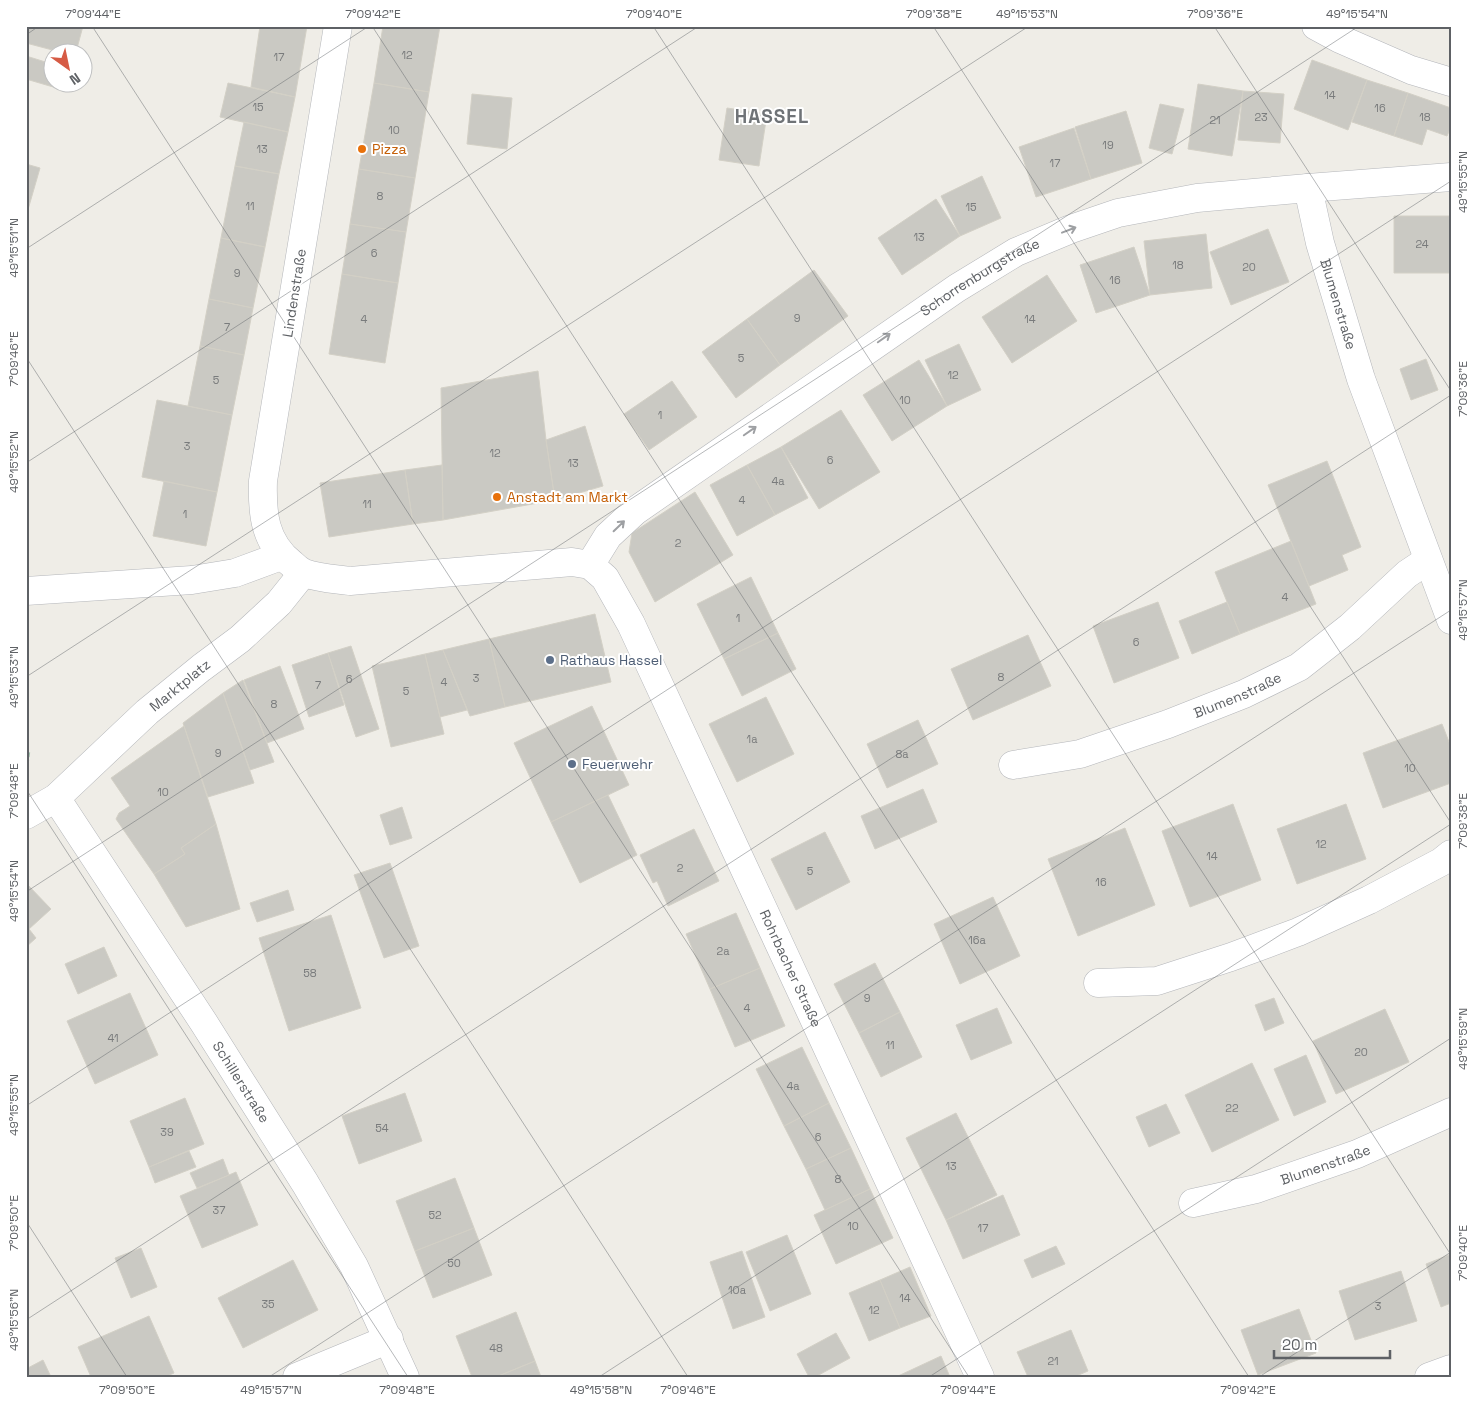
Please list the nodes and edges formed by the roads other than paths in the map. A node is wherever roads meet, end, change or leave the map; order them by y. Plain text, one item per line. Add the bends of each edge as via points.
1 (338, 26) edge
2 (1316, 26) edge
3 (1451, 82) edge
4 (1451, 178) edge
5 (1308, 188) junction
6 (281, 556) junction
7 (1428, 560) junction
8 (590, 565) junction
9 (303, 572) junction
10 (26, 592) edge
11 (1451, 620) edge
12 (1013, 765) dead end
13 (56, 798) junction
14 (26, 815) edge
15 (1451, 854) edge
16 (1098, 983) dead end
17 (1451, 1112) edge
18 (1193, 1202) dead end
19 (389, 1339) junction
20 (1451, 1369) edge
21 (297, 1377) edge
22 (405, 1377) edge
23 (980, 1377) edge
24 (1429, 1377) edge

1 - 6 street, Lindenstraße via 263,480 262,504 267,530
2 - 3 street via 1411,70
4 - 5 street, Schorrenburgstraße
5 - 7 street, Blumenstraße via 1320,243 1361,379
8 -> 5 street, Schorrenburgstraße via 608,536 635,510 957,288 1016,252 1118,213 1197,198
6 - 9 street
6 - 10 street via 235,573 192,580
7 - 11 street, Blumenstraße
7 - 12 street, Blumenstraße via 1299,667 1168,724 1080,754
8 - 9 street via 572,562 350,581
8 - 23 street, Rohrbacher Straße via 605,578 631,624
9 - 13 street, Marktplatz via 279,604 147,712
13 - 14 street, Marktplatz
13 - 19 street, Schillerstraße via 305,1183 354,1266
15 - 16 street via 1369,900 1231,957 1157,981
17 - 18 street, Blumenstraße via 1357,1154 1256,1189
19 - 21 street
19 - 22 street, Schillerstraße
20 - 24 street

